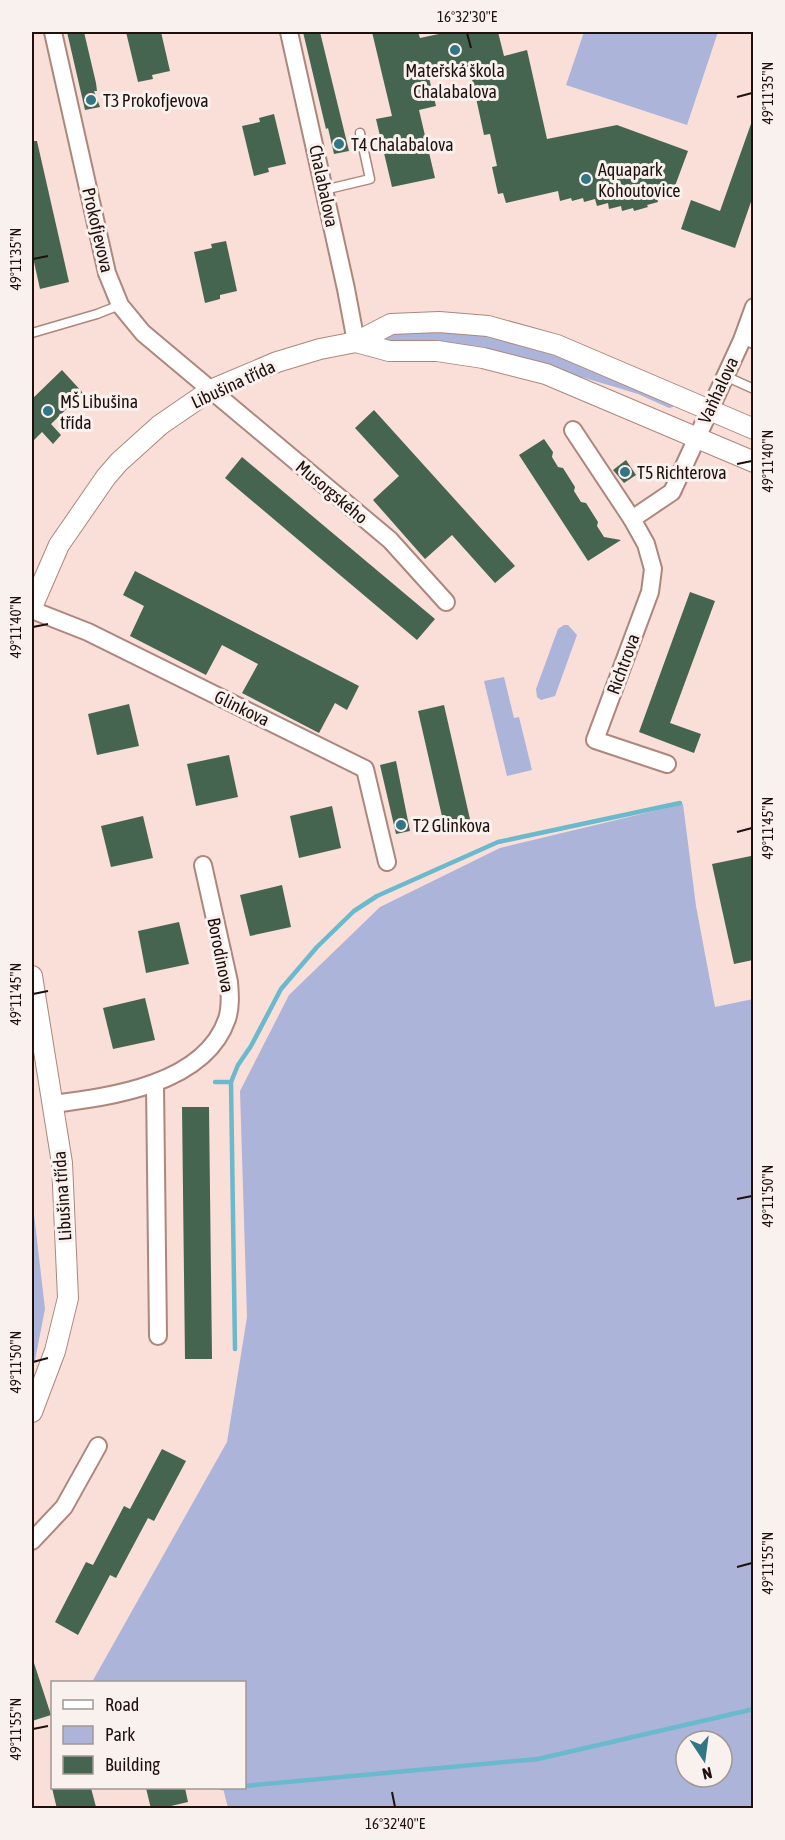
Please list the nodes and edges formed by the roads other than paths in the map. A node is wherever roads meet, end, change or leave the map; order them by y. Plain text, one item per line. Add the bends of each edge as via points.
1 (53, 32) edge
2 (289, 32) edge
3 (360, 133) dead end
4 (324, 190) junction
5 (120, 305) junction
6 (753, 307) edge
7 (32, 333) edge
8 (356, 342) junction
9 (748, 342) edge
10 (724, 376) junction
11 (753, 389) edge
12 (211, 390) junction
13 (709, 409) junction
14 (753, 429) edge
15 (573, 430) dead end
16 (695, 438) junction
17 (753, 462) edge
18 (632, 519) junction
19 (446, 602) dead end
20 (32, 608) edge
21 (667, 764) dead end
22 (387, 862) dead end
23 (203, 865) dead end
24 (32, 976) edge
25 (155, 1084) junction
26 (52, 1104) junction
27 (158, 1336) dead end
28 (32, 1412) edge
29 (98, 1446) dead end
30 (32, 1541) edge

1 - 5 street, Prokofjevova via 107,273
2 - 4 street, Chalabalova
3 - 4 lane via 370,179
4 - 8 street, Chalabalova
5 - 7 lane
5 - 12 street, Prokofjevova via 142,333
6 - 9 street, Vaňhalova
8 - 12 street, Libušina třída via 277,362
8 - 13 street, Libušina třída via 391,324 488,326 556,345
8 - 16 street, Libušina třída via 389,351 437,351 483,358 546,374
9 - 10 street, Vaňhalova
10 - 11 lane
10 - 13 street, Vaňhalova
12 - 19 street, Musorgského via 390,540
12 - 20 street, Libušina třída via 160,425 110,472 59,545
13 - 14 street, Libušina třída
13 - 16 street, Vaňhalova
15 - 18 street, Richtrova
16 - 17 street, Libušina třída
16 - 18 street via 672,492
18 - 21 street, Richtrova via 646,544 652,569 650,592 596,740
20 - 22 street, Glinkova via 365,769
23 - 25 street, Borodinova via 229,982 227,1018 217,1040 200,1057
24 - 26 street, Libušina třída
25 - 26 street, Borodinova
25 - 27 street
26 - 28 street, Libušina třída via 63,1174 68,1298 55,1351
29 - 30 street via 64,1507

